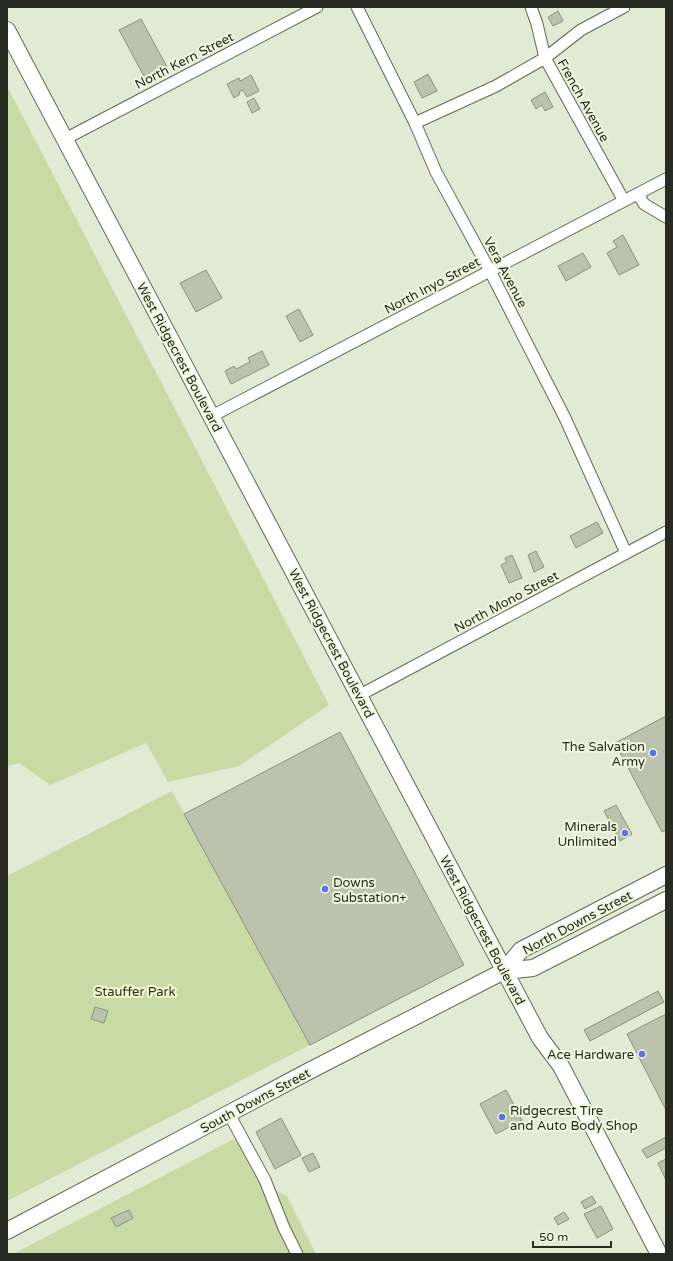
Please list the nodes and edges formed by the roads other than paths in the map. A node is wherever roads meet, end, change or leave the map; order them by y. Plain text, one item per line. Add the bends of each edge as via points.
1 (317, 7) edge
2 (357, 7) edge
3 (531, 7) edge
4 (624, 7) edge
5 (7, 30) edge
6 (545, 58) junction
7 (415, 123) junction
8 (65, 139) junction
9 (666, 179) edge
10 (638, 194) junction
11 (624, 201) junction
12 (666, 217) edge
13 (490, 271) junction
14 (212, 416) junction
15 (666, 532) edge
16 (626, 553) junction
17 (360, 695) junction
18 (666, 876) edge
19 (666, 900) edge
20 (504, 971) junction
21 (229, 1114) junction
22 (7, 1230) edge
23 (297, 1254) edge
24 (659, 1254) edge

1 - 8 street, North Kern Street
2 - 7 street, Vera Avenue
3 - 6 street, French Avenue
4 - 6 street via 581,30
5 - 8 main road, West Ridgecrest Boulevard
6 - 7 street via 496,86
6 - 11 street, French Avenue
7 - 13 street, Vera Avenue via 436,172
8 - 14 main road, West Ridgecrest Boulevard
9 - 10 street, North Inyo Street
10 - 11 street, North Inyo Street
10 - 12 street via 644,204
11 - 13 street, North Inyo Street
13 - 14 street, North Inyo Street
13 - 16 street, Vera Avenue via 565,418
14 - 17 main road, West Ridgecrest Boulevard
15 - 16 street, North Mono Street
16 - 17 street, North Mono Street
17 - 20 main road, West Ridgecrest Boulevard
18 - 20 main road, North Downs Street via 521,950
19 - 20 main road, North Downs Street via 533,968
20 - 21 main road, South Downs Street
20 - 24 main road, West Ridgecrest Boulevard via 540,1038 561,1066
21 - 22 main road, South Downs Street
21 - 23 street via 265,1180

